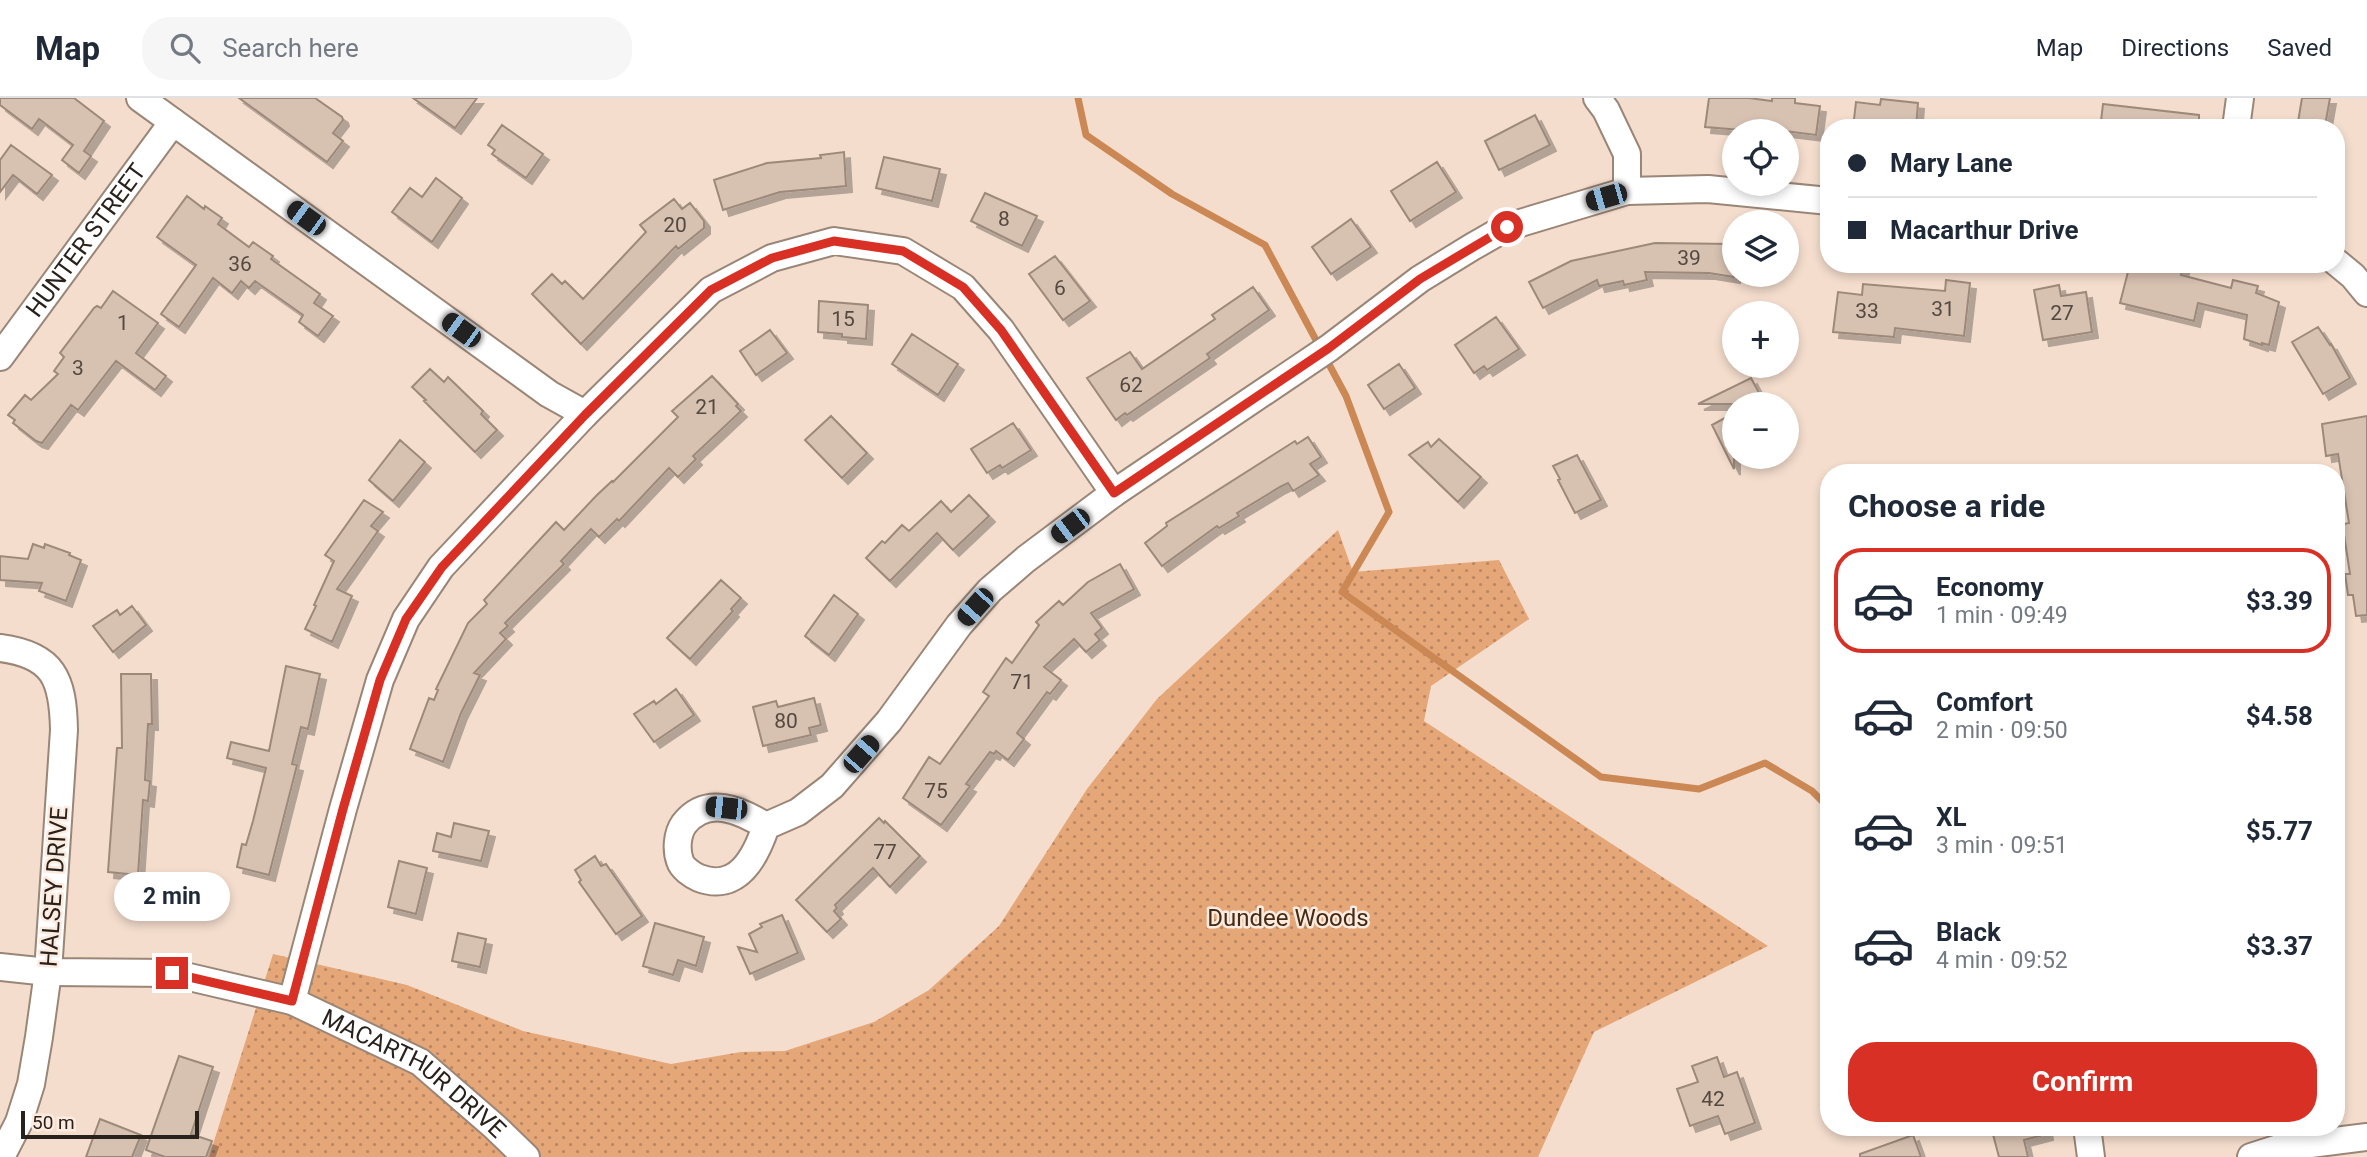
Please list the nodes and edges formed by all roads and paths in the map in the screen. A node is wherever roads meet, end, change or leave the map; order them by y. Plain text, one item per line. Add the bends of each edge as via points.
1 (140, 98) edge
2 (1597, 98) edge
3 (2240, 98) edge
4 (2237, 119) edge
5 (173, 122) junction
6 (1627, 191) junction
7 (1820, 200) edge
8 (2345, 269) edge
9 (2367, 293) edge
10 (0, 357) edge
11 (585, 415) junction
12 (1114, 493) junction
13 (0, 648) edge
14 (766, 826) dead end
15 (0, 967) edge
16 (48, 972) junction
17 (292, 1001) junction
18 (2088, 1136) edge
19 (2367, 1137) edge
20 (1, 1157) edge
21 (526, 1157) edge
22 (2091, 1157) edge
23 (2252, 1157) edge

1 - 5 street
2 - 6 street via 1627,154
3 - 4 street
5 - 10 street, HUNTER STREET
5 - 11 street via 549,394
6 - 7 street via 1708,189
6 - 12 street via 1507,227 1420,279 1319,354
8 - 9 street
11 - 12 street via 711,290 772,258 834,241 903,251 963,287 1001,330
11 - 17 street via 442,567 406,619 380,680
12 - 14 street via 990,590 889,721 832,786 798,812
13 - 16 street, HALSEY DRIVE via 24,651 44,664 54,674 64,702
15 - 16 street, MACARTHUR DRIVE
16 - 17 street, MACARTHUR DRIVE via 172,973
16 - 20 street, HALSEY DRIVE via 31,1084
17 - 21 street, MACARTHUR DRIVE via 420,1062
18 - 22 street
19 - 23 street via 2279,1148

